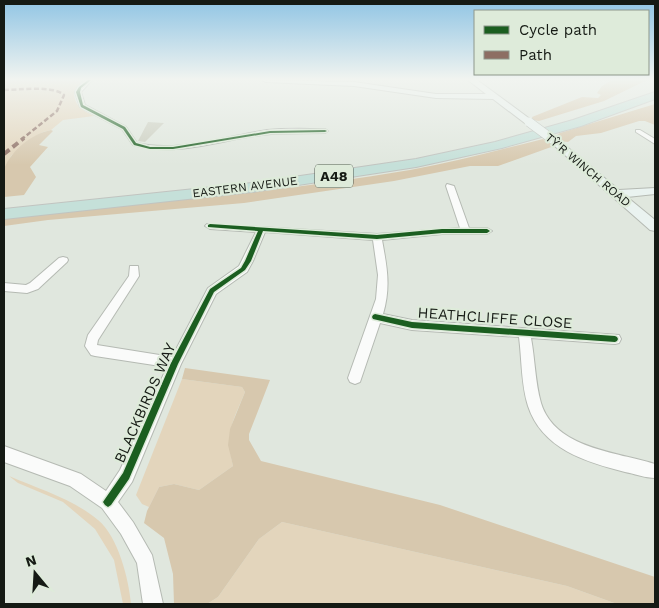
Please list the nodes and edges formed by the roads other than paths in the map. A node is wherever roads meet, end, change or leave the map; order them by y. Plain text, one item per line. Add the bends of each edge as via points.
1 (87, 108) edge
2 (511, 108) edge
3 (596, 108) edge
4 (614, 108) edge
5 (325, 131) dead end
6 (638, 131) dead end
7 (655, 142) edge
8 (450, 186) dead end
9 (655, 191) edge
10 (618, 194) junction
11 (4, 203) edge
12 (4, 214) edge
13 (210, 226) dead end
14 (655, 227) edge
15 (262, 230) junction
16 (465, 230) junction
17 (486, 231) dead end
18 (377, 237) junction
19 (63, 260) dead end
20 (134, 269) dead end
21 (4, 286) edge
22 (375, 317) junction
23 (524, 334) junction
24 (615, 339) dead end
25 (175, 363) junction
26 (355, 378) dead end
27 (4, 454) edge
28 (654, 472) edge
29 (108, 502) junction
30 (153, 604) edge

1 - 5 street via 124,128 132,141 141,147 173,148 270,132
2 - 10 main road, TŶ'R WINCH ROAD, bridge
3 - 11 highway, EASTERN AVENUE / A48 via 518,132 399,157 249,177
4 - 12 highway, EASTERN AVENUE / A48 via 552,132 409,164 293,182
6 - 7 street
8 - 16 street
9 - 10 main road
10 - 14 main road, TŶ'R WINCH ROAD
13 - 15 street
15 - 18 street
15 - 25 street, BLACKBIRDS WAY via 243,269 212,291
16 - 17 street
16 - 18 street
18 - 22 street via 384,288
19 - 21 street via 34,286 27,289
20 - 25 street via 134,276 92,339 91,346 95,351
22 - 23 street, HEATHCLIFFE CLOSE via 412,325
22 - 26 street
23 - 24 street, HEATHCLIFFE CLOSE
23 - 28 street via 536,407 556,437 572,448
25 - 29 street, BLACKBIRDS WAY via 126,476
27 - 29 street via 75,480
29 - 30 street via 146,561

